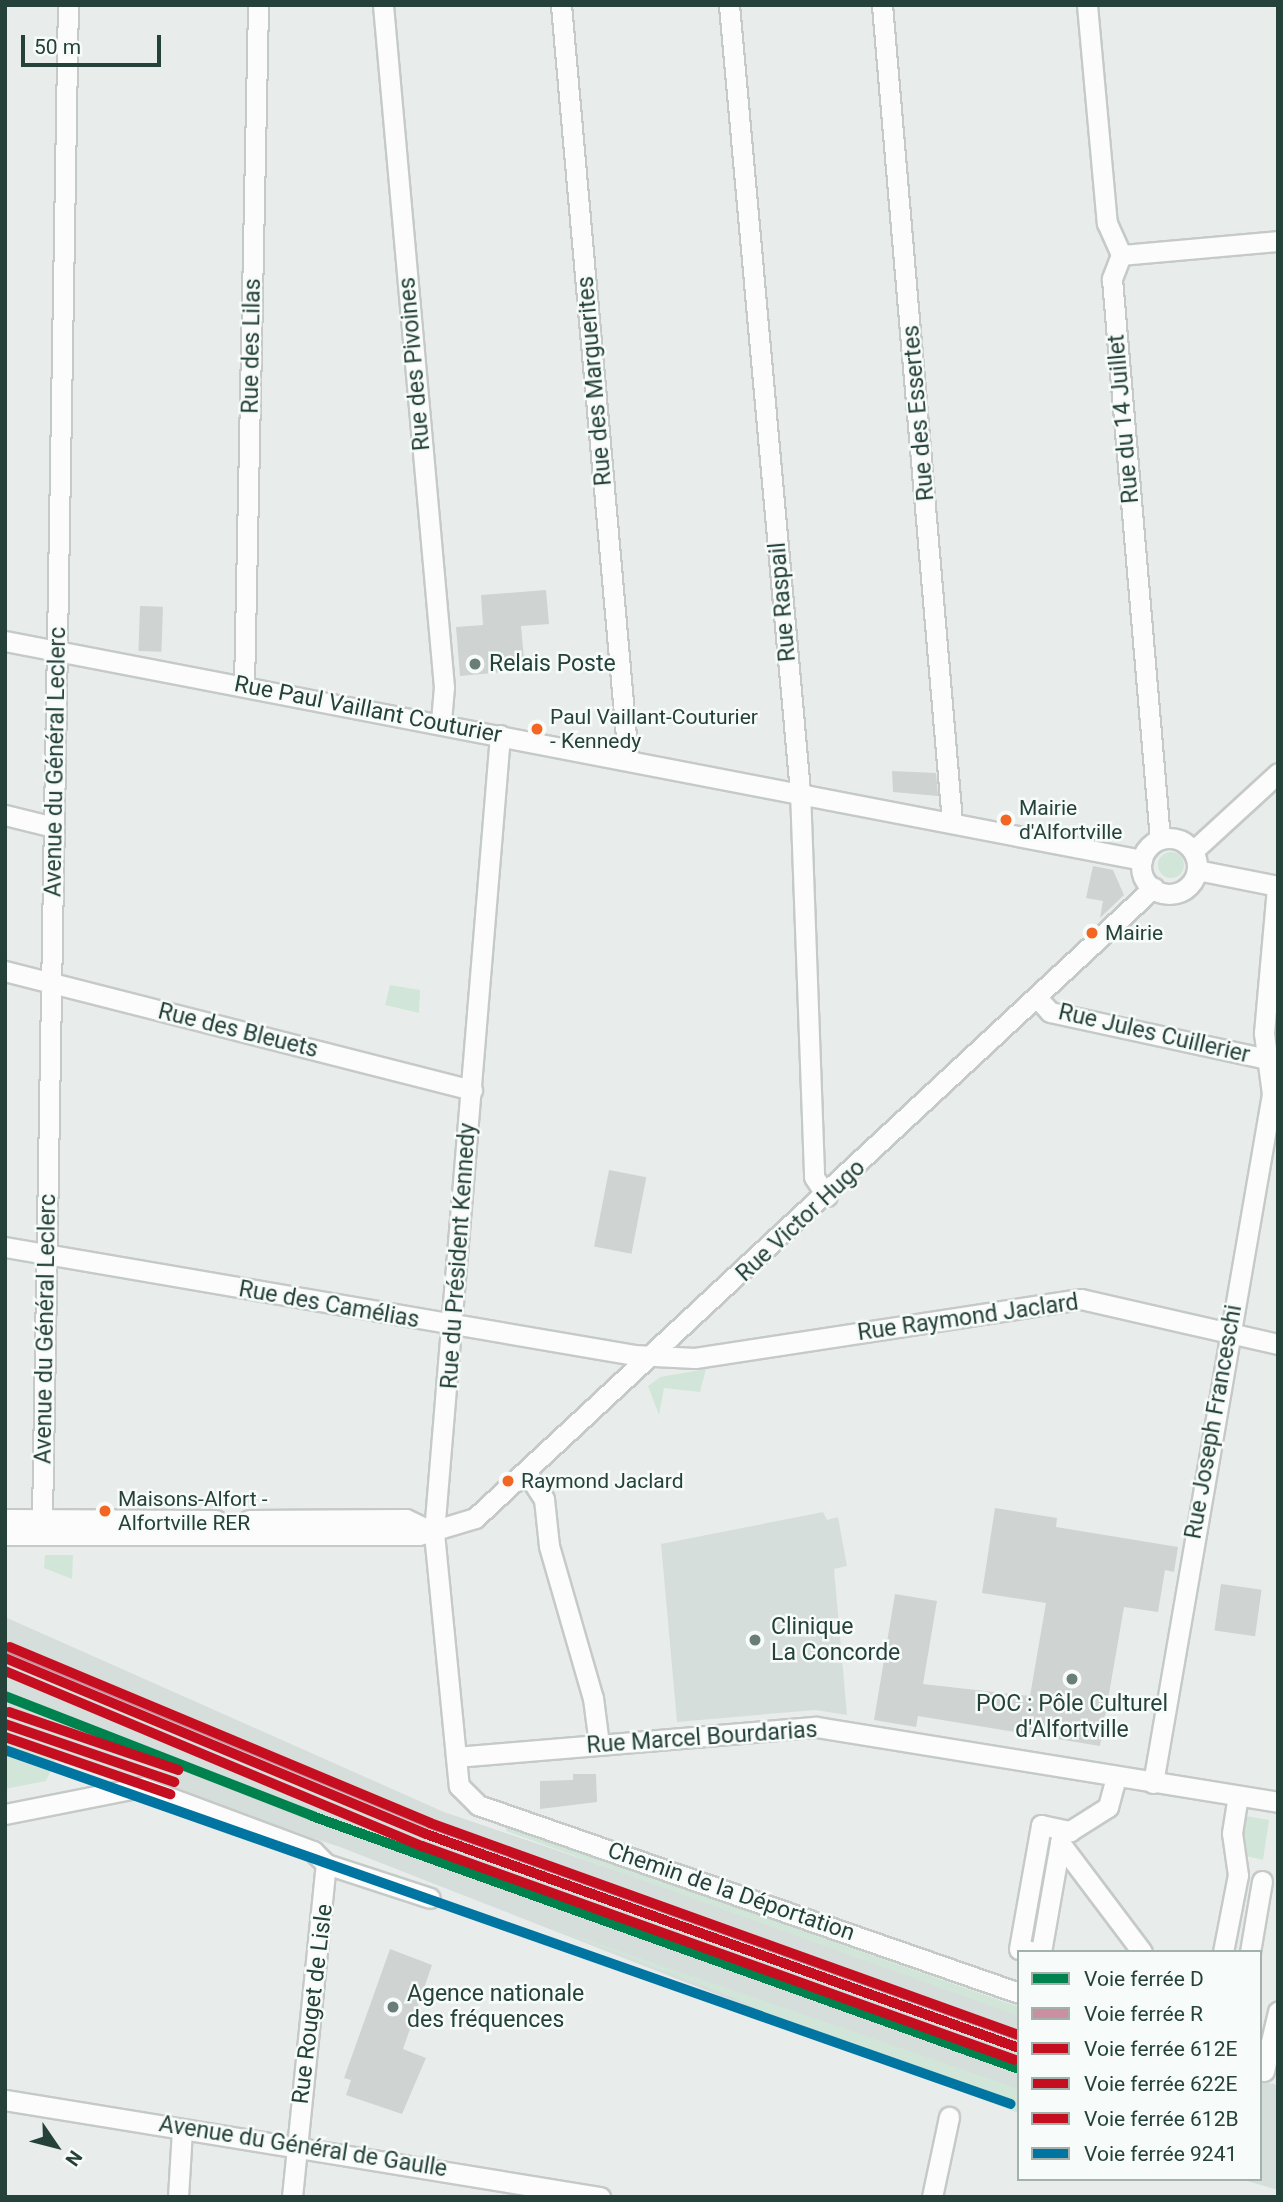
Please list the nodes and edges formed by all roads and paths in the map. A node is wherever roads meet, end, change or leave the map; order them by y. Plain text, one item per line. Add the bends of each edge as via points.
1 (68, 5) edge
2 (258, 5) edge
3 (383, 5) edge
4 (561, 5) edge
5 (729, 5) edge
6 (882, 5) edge
7 (1087, 5) edge
8 (1278, 241) edge
9 (1121, 255) junction
10 (5, 641) edge
11 (58, 652) junction
12 (244, 686) junction
13 (441, 722) junction
14 (500, 735) junction
15 (628, 758) junction
16 (1278, 773) edge
17 (800, 791) junction
18 (5, 815) edge
19 (952, 821) junction
20 (54, 827) junction
21 (1160, 839) junction
22 (1142, 860) junction
23 (1195, 861) junction
24 (1277, 886) edge
25 (1153, 888) junction
26 (5, 971) edge
27 (53, 983) junction
28 (1039, 1000) junction
29 (1272, 1060) junction
30 (472, 1090) junction
31 (827, 1196) junction
32 (5, 1247) edge
33 (46, 1255) junction
34 (455, 1325) junction
35 (1227, 1334) junction
36 (1278, 1344) edge
37 (655, 1356) junction
38 (527, 1473) junction
39 (5, 1519) edge
40 (42, 1519) junction
41 (434, 1533) junction
42 (5, 1535) edge
43 (599, 1744) junction
44 (457, 1767) junction
45 (1116, 1779) junction
46 (1153, 1783) junction
47 (1238, 1796) junction
48 (1278, 1802) edge
49 (5, 1814) edge
50 (1061, 1836) junction
51 (326, 1864) junction
52 (1262, 1881) dead end
53 (430, 1898) dead end
54 (1024, 1950) edge
55 (1041, 1950) edge
56 (1141, 1950) edge
57 (1223, 1950) edge
58 (1250, 1950) edge
59 (1017, 1992) edge
60 (1278, 2012) edge
61 (1267, 2072) edge
62 (5, 2100) edge
63 (949, 2117) dead end
64 (182, 2129) junction
65 (296, 2143) junction
66 (177, 2197) edge
67 (292, 2197) edge
68 (600, 2197) edge
69 (932, 2197) edge

1 - 11 street, Avenue du Général Leclerc
2 - 12 street, Rue des Lilas
3 - 13 street, Rue des Pivoines via 444,687
4 - 15 street, Rue des Marguerites
5 - 17 street, Rue Raspail
6 - 19 street, Rue des Essertes
7 - 9 street via 1107,223
8 - 9 street
9 - 21 street, Rue du 14 Juillet via 1112,279
10 - 11 street, Rue Paul Vaillant Couturier
11 - 12 street, Rue Paul Vaillant Couturier
11 - 20 street, Avenue du Général Leclerc
12 - 13 street, Rue Paul Vaillant Couturier
13 - 14 street, Rue Paul Vaillant Couturier
14 - 15 street, Rue Paul Vaillant Couturier
14 - 30 street, Rue du Président Kennedy
15 - 17 street, Rue Paul Vaillant Couturier
16 - 23 street
17 - 19 street, Rue Paul Vaillant Couturier
17 - 31 street, Rue Raspail via 814,1177
18 - 20 street
19 - 22 street, Rue Paul Vaillant Couturier
20 - 27 street, Avenue du Général Leclerc
21 - 22 street
21 - 23 street via 1179,839
22 - 25 street
23 - 24 street
23 - 25 street via 1176,892
24 - 29 street, Rue Joseph Franceschi via 1264,1033
25 - 28 street, Rue Victor Hugo
26 - 27 street, Rue des Bleuets
27 - 30 street, Rue des Bleuets
27 - 33 street, Avenue du Général Leclerc
28 - 29 street, Rue Jules Cuillerier via 1050,1012
28 - 31 street, Rue Victor Hugo
29 - 35 street, Rue Joseph Franceschi via 1272,1094
30 - 34 street, Rue du Président Kennedy
31 - 37 street, Rue Victor Hugo
32 - 33 street, Rue des Camélias
33 - 34 street, Rue des Camélias
33 - 40 street, Avenue du Général Leclerc
34 - 37 street, Rue des Camélias
34 - 41 street, Rue du Président Kennedy
35 - 36 street, Rue Raymond Jaclard
35 - 37 street, Rue Raymond Jaclard via 1081,1299 695,1358
35 - 46 street, Rue Joseph Franceschi
37 - 38 street, Rue Victor Hugo
38 - 41 street, Rue Victor Hugo via 475,1518
38 - 43 street via 544,1499 549,1546 593,1698
39 - 40 street
40 - 41 street via 406,1518
41 - 42 street, Rue Victor Hugo
41 - 44 street, Rue du Président Kennedy
43 - 44 street, Rue Marcel Bourdarias
43 - 45 street, Rue Marcel Bourdarias via 816,1727
44 - 59 street, Chemin de la Déportation via 463,1793 478,1805
45 - 46 street, Rue Marcel Bourdarias
45 - 50 street via 1108,1808
46 - 47 street, Rue Marcel Bourdarias
47 - 48 street, Rue Marcel Bourdarias
47 - 57 street via 1232,1833 1238,1875
49 - 51 street via 141,1787 313,1851
50 - 54 street via 1041,1825 1019,1949
50 - 55 street
50 - 56 street
51 - 53 street
51 - 65 street, Rue Rouget de Lisle
52 - 58 street
60 - 61 street
62 - 64 street, Avenue du Général de Gaulle
63 - 69 street
64 - 65 street, Avenue du Général de Gaulle
64 - 66 street
65 - 67 street, Rue Rouget de Lisle
65 - 68 street, Avenue du Général de Gaulle

